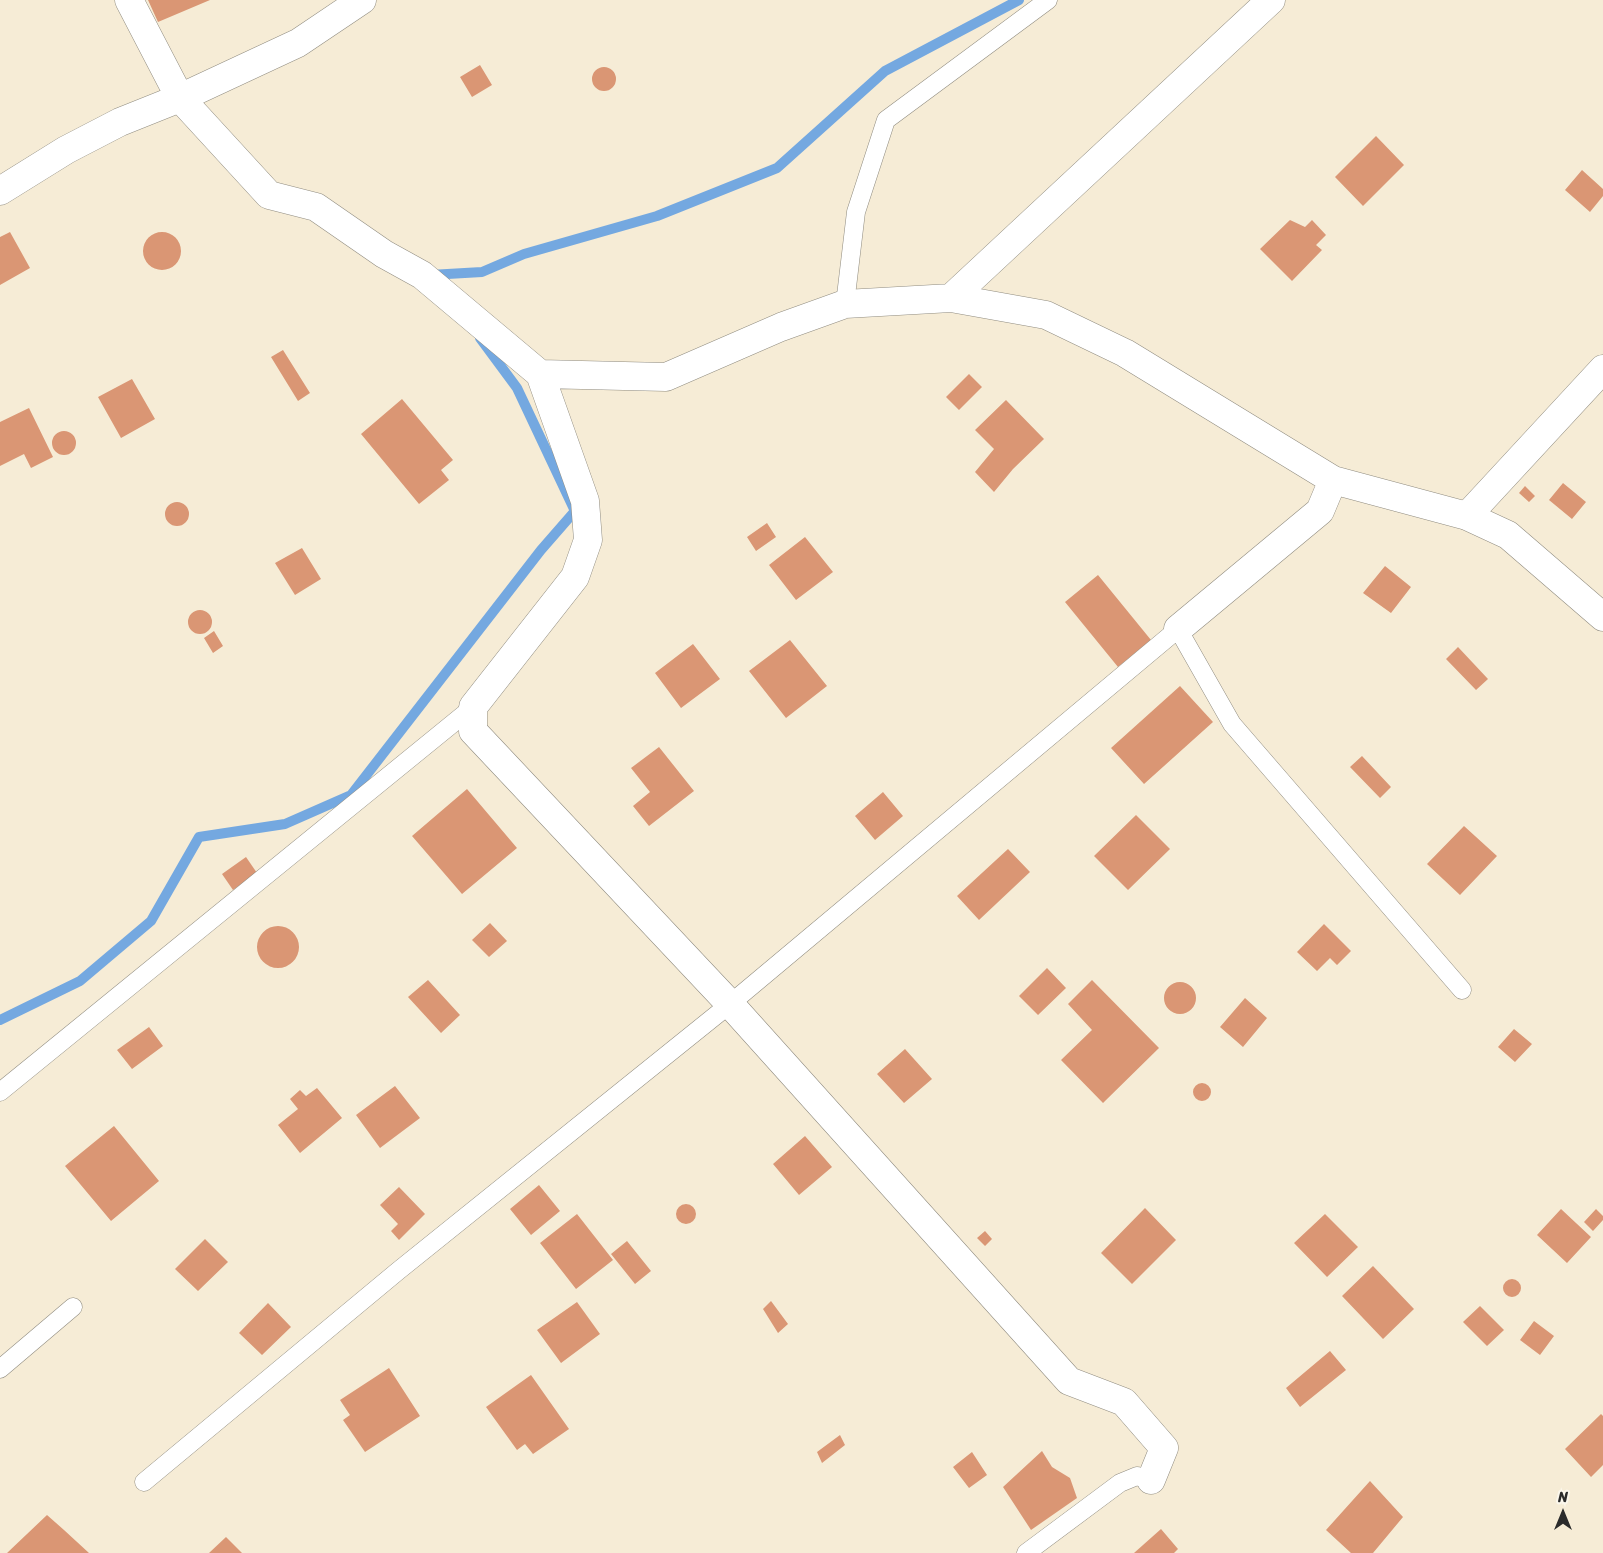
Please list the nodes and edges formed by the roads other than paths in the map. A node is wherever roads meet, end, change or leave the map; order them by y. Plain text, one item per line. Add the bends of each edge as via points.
1 (129, 0) edge
2 (362, 0) edge
3 (1048, 0) edge
4 (1271, 0) edge
5 (180, 98) junction
6 (0, 191) edge
7 (951, 298) junction
8 (845, 304) junction
9 (1603, 369) edge
10 (540, 374) junction
11 (1332, 480) junction
12 (1467, 516) junction
13 (1603, 617) edge
14 (1178, 629) junction
15 (473, 707) junction
16 (1462, 990) dead end
17 (730, 1004) junction
18 (0, 1092) edge
19 (73, 1306) dead end
20 (0, 1369) edge
21 (1150, 1480) joint
22 (144, 1482) dead end
23 (1026, 1553) edge

1 - 5 street
2 - 5 street via 298,43
3 - 8 lane via 886,120 856,212
4 - 7 street
5 - 6 street via 120,122 66,150
5 - 10 street via 268,195 316,207 384,254 422,275
7 - 8 street
7 - 11 street via 1046,315 1125,353
8 - 10 street via 781,327 666,377
9 - 12 street
10 - 15 street via 585,501 588,540 575,578
11 - 12 street
11 - 14 street via 1320,511
12 - 13 street via 1508,535
14 - 16 lane via 1232,724
14 - 17 lane
15 - 17 street via 473,732
15 - 18 lane
17 - 21 street via 1069,1381 1124,1402 1164,1448
17 - 22 lane via 398,1271
19 - 20 lane
21 - 23 lane via 1137,1476 1120,1483

